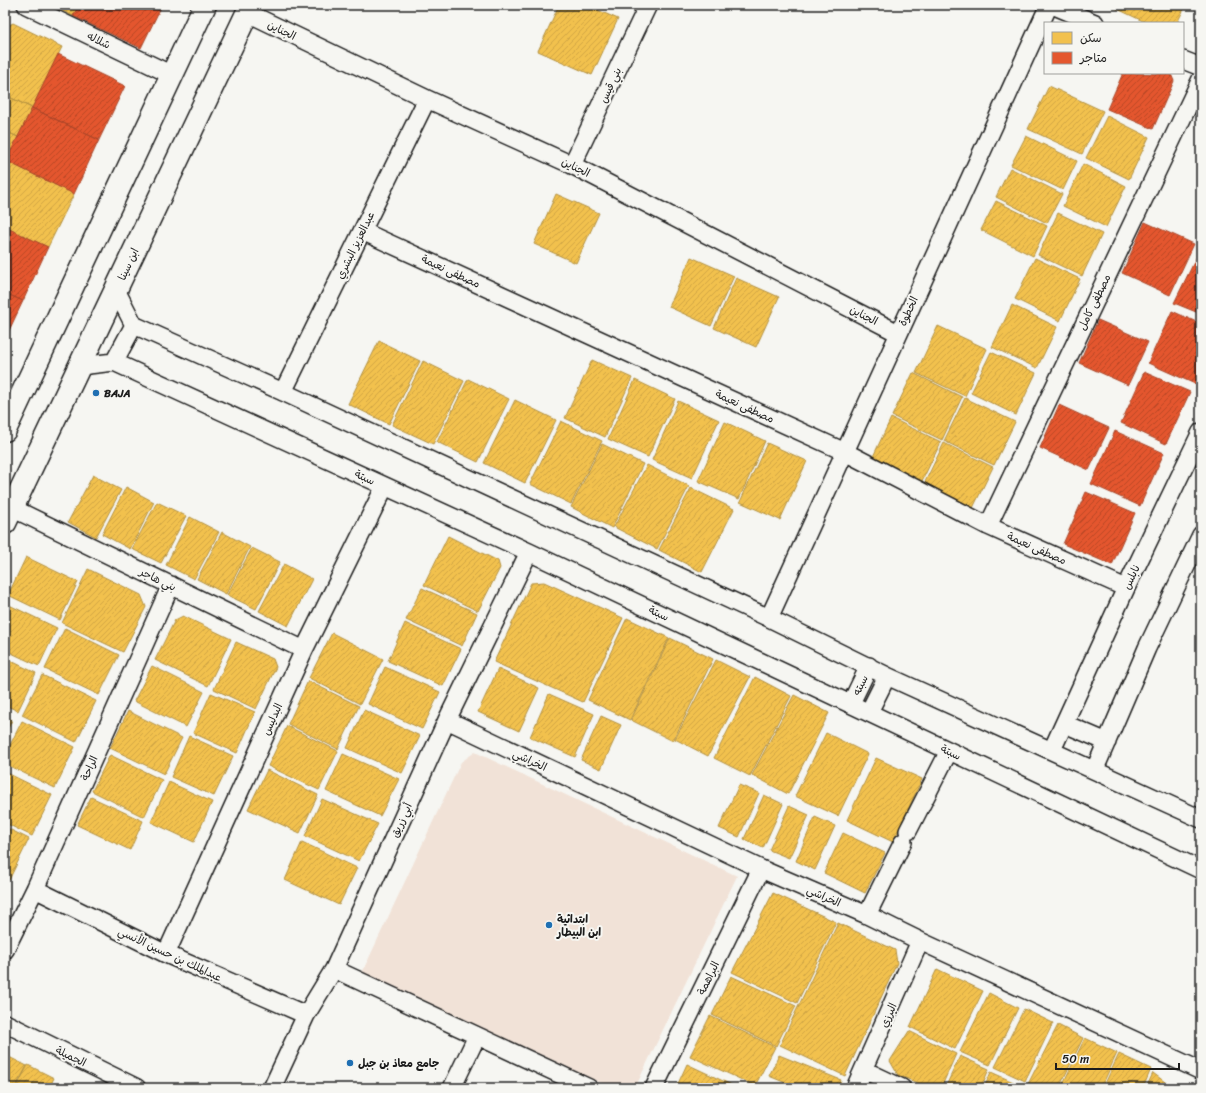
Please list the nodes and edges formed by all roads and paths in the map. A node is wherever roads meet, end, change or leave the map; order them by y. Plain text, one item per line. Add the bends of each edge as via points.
1 (26, 5) edge
2 (205, 5) edge
3 (1050, 5) edge
4 (643, 7) edge
5 (250, 9) edge
6 (1092, 22) edge
7 (1184, 60) edge
8 (1201, 67) edge
9 (172, 75) junction
10 (1201, 79) edge
11 (426, 100) junction
12 (572, 165) junction
13 (362, 231) junction
14 (116, 290) junction
15 (134, 325) junction
16 (898, 333) junction
17 (114, 362) junction
18 (80, 366) junction
19 (283, 392) junction
20 (5, 430) edge
21 (1201, 432) edge
22 (845, 452) junction
23 (385, 486) junction
24 (8, 516) edge
25 (988, 526) junction
26 (1201, 535) edge
27 (529, 552) junction
28 (170, 586) junction
29 (1126, 588) junction
30 (769, 618) junction
31 (304, 650) junction
32 (869, 666) junction
33 (887, 676) junction
34 (850, 703) junction
35 (869, 712) junction
36 (447, 720) junction
37 (1065, 724) junction
38 (1107, 742) junction
39 (1052, 750) junction
40 (949, 751) junction
41 (1095, 769) junction
42 (1201, 819) edge
43 (761, 869) junction
44 (1201, 870) edge
45 (35, 889) junction
46 (867, 914) junction
47 (920, 942) junction
48 (5, 950) edge
49 (166, 954) junction
50 (334, 969) junction
51 (306, 1015) junction
52 (5, 1023) edge
53 (477, 1036) junction
54 (864, 1070) junction
55 (1201, 1071) edge
56 (137, 1088) edge
57 (272, 1088) edge
58 (452, 1088) edge
59 (589, 1088) edge
60 (654, 1088) edge
61 (855, 1088) edge
62 (902, 1088) edge

1 - 9 street, شلاله
2 - 9 street
3 - 6 street
3 - 16 street, الخطوة
4 - 12 street, بني قيس
5 - 11 street, الجناين
5 - 14 street, ابن سينا
7 - 8 street
9 - 20 street
10 - 25 street, مصطفى كامل
11 - 12 street, الجناين
11 - 13 street, عبدالعزيز البشري
12 - 16 street, الجناين
13 - 19 street, عبدالعزيز البشري
13 - 22 street, مصطفى نعيمة
14 - 15 street
14 - 18 street, ابن سينا
15 - 17 street
15 - 19 street
16 - 22 street, الخطوة
17 - 18 street
17 - 23 street, سبتة
18 - 24 street, ابن سينا
19 - 30 street
21 - 29 street, نابلس
22 - 25 street, مصطفى نعيمة
22 - 30 street, الخطوة
23 - 27 street, سبتة
23 - 31 street, البدليس
24 - 28 street, بني هاجر
25 - 29 street, مصطفى نعيمة
26 - 38 street via 1147,648
27 - 34 street, سبتة
27 - 36 street, أبي زريق
28 - 31 street, بني هاجر
28 - 45 street, الراحة
29 - 37 street, نابلس
30 - 32 street
31 - 49 street, البدليس
32 - 33 street
32 - 34 street, سبته
33 - 35 street, سبته
33 - 39 street
34 - 35 street, سبتة
35 - 40 street, سبتة
36 - 43 street, الخراشي
36 - 50 street, أبي زريق
37 - 38 street
37 - 39 street, نابلس
38 - 41 street
39 - 41 street
40 - 44 street, سبتة
40 - 46 street
41 - 42 street
43 - 46 street, الخراشي
43 - 60 street, البراهمة
45 - 48 street, الراحة
45 - 49 street, عبدالملك بن حسين الأنسي
46 - 47 street, الخراشي
47 - 54 street, البرزي
47 - 55 street, الخراشي
49 - 51 street, عبدالملك بن حسين الأنسي
50 - 51 street, أبي زريق
50 - 53 street
51 - 57 street, أبي زريق
52 - 56 street, الجميلة
53 - 58 street
53 - 59 street
54 - 61 street, البرزي
54 - 62 street

